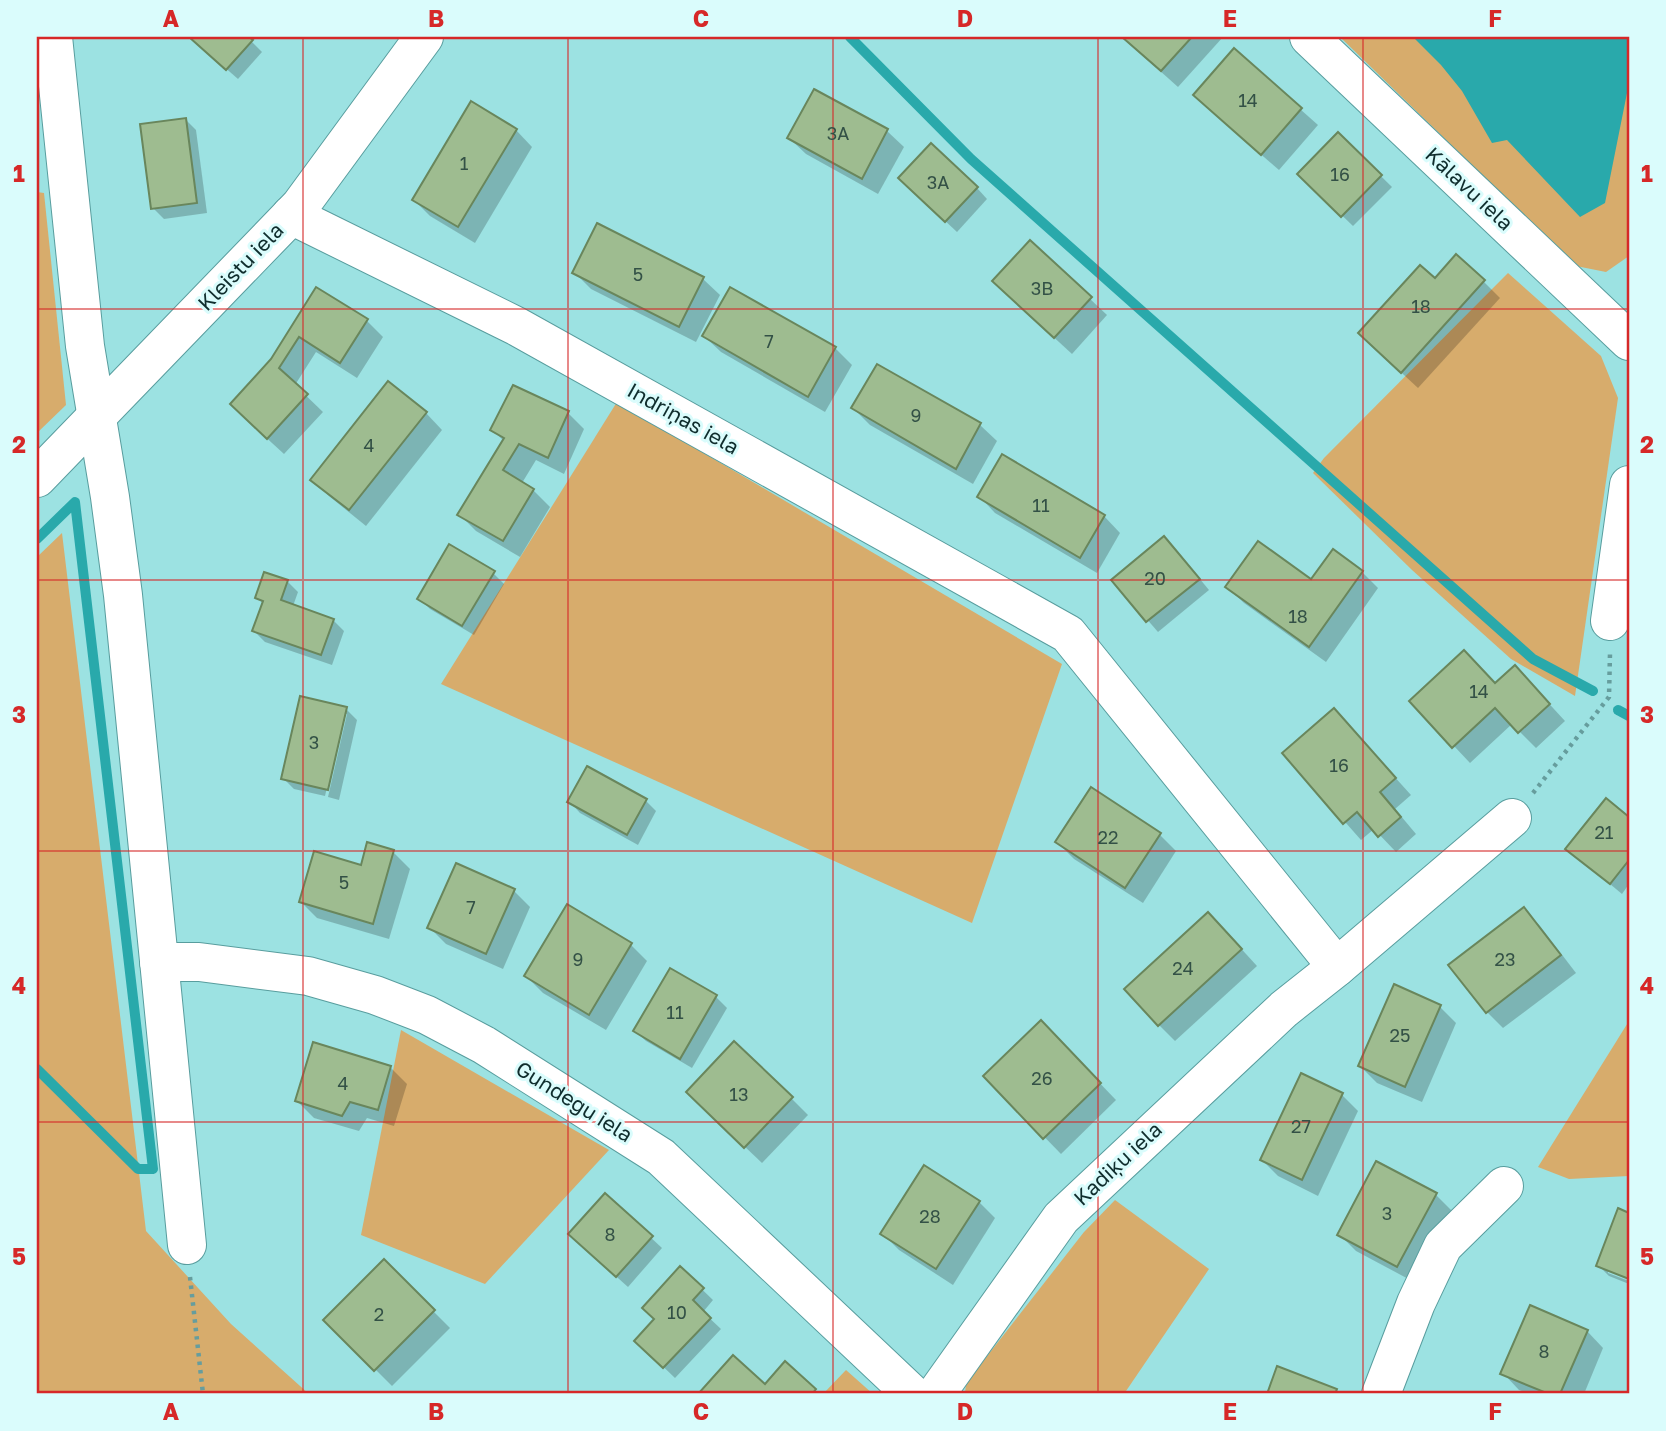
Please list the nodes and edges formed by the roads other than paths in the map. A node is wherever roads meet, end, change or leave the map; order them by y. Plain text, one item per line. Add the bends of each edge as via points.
1 (53, 37) edge
2 (424, 37) edge
3 (1309, 37) edge
4 (51, 158) edge
5 (292, 215) junction
6 (1629, 341) edge
7 (97, 416) junction
8 (37, 478) edge
9 (1629, 485) edge
10 (1610, 621) road end
11 (1512, 818) road end
12 (159, 962) junction
13 (1337, 967) junction
14 (1504, 1186) dead end
15 (187, 1245) road end
16 (912, 1394) edge
17 (936, 1394) edge
18 (1381, 1394) edge

1 - 4 street
2 - 5 street, Kleistu iela
3 - 6 street, Kālavu iela
4 - 7 street
5 - 7 street, Kleistu iela
5 - 13 street, Indriņas iela via 516,326 1068,634
7 - 8 street, Kleistu iela
7 - 12 street via 123,595
9 - 10 street
11 - 13 street, Kadiķu iela
12 - 15 street
12 - 16 street, Gundegu iela via 199,961 308,976 427,1015 484,1045 661,1157
13 - 17 street, Kadiķu iela via 1284,1009 1061,1218
14 - 18 street via 1443,1246

